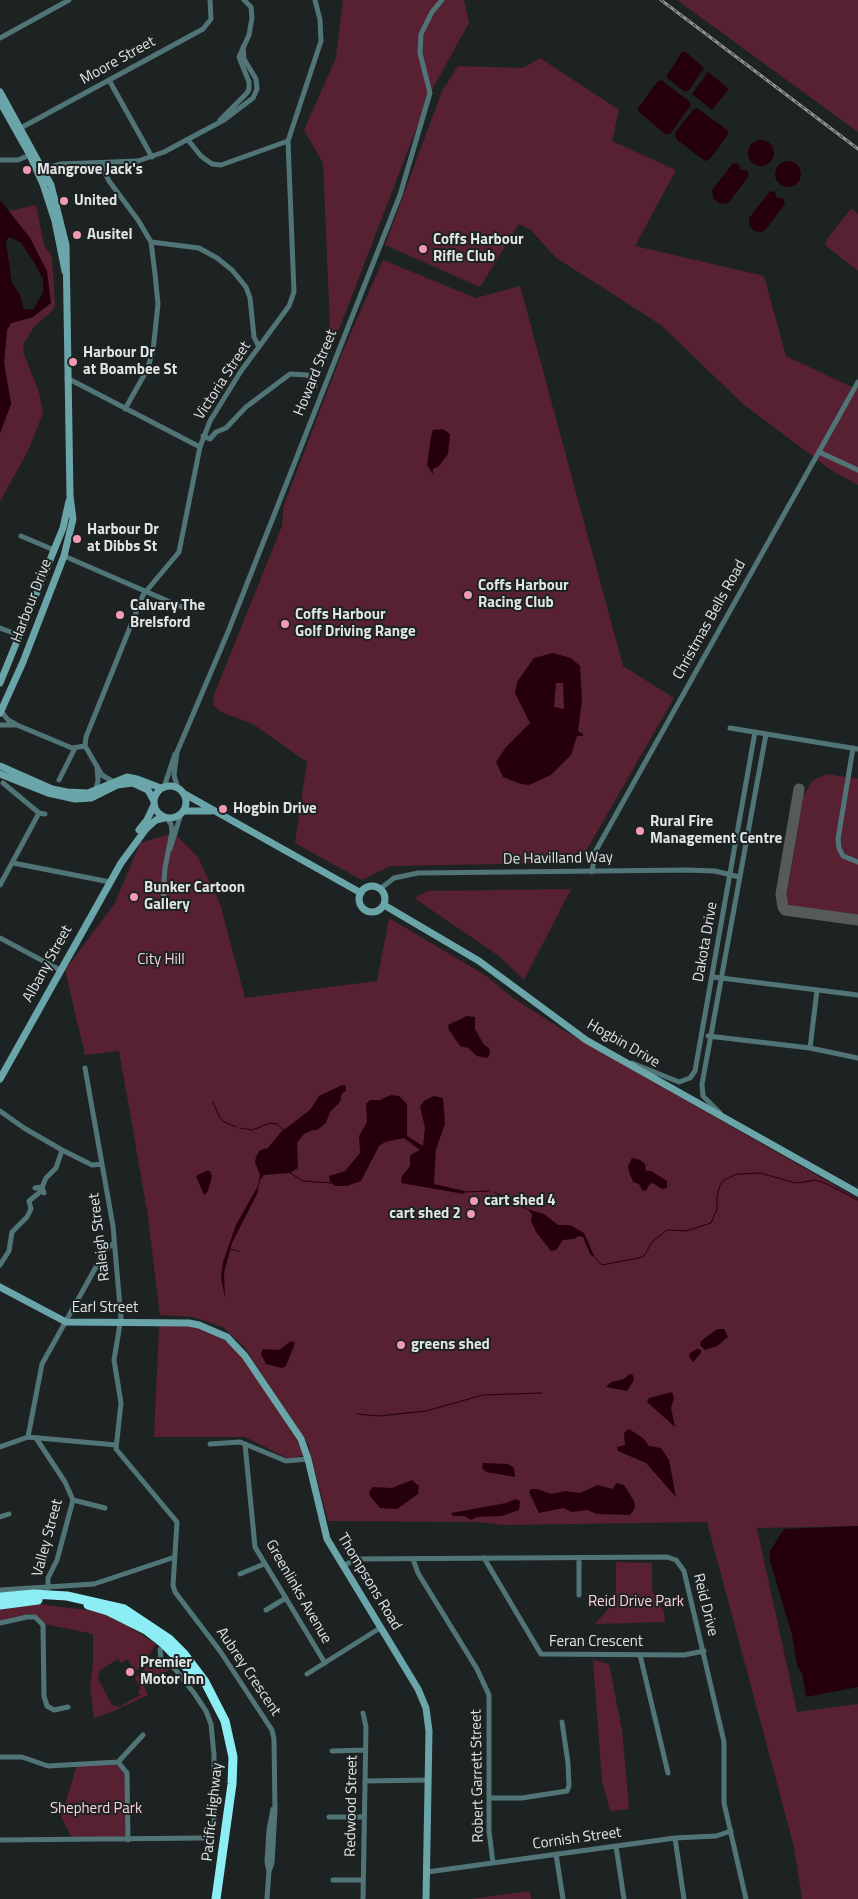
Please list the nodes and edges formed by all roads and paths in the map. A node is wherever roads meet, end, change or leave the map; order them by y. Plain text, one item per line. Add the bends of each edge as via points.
1 (67, 0) edge
2 (210, 0) edge
3 (244, 0) edge
4 (315, 0) edge
5 (442, 0) edge
6 (0, 38) edge
7 (109, 80) junction
8 (0, 92) edge
9 (0, 102) edge
10 (19, 130) junction
11 (188, 140) junction
12 (288, 141) junction
13 (30, 155) junction
14 (152, 157) junction
15 (0, 160) edge
16 (103, 163) junction
17 (40, 170) junction
18 (151, 242) junction
19 (259, 347) junction
20 (67, 378) junction
21 (858, 382) edge
22 (314, 386) dead end
23 (125, 409) junction
24 (203, 436) junction
25 (200, 447) junction
26 (819, 452) junction
27 (858, 470) edge
28 (70, 496) junction
29 (21, 536) dead end
30 (54, 550) junction
31 (64, 556) junction
32 (146, 591) junction
33 (184, 608) dead end
34 (0, 628) edge
35 (19, 636) junction
36 (2, 673) edge
37 (0, 683) edge
38 (1, 712) edge
39 (0, 725) edge
40 (17, 725) junction
41 (730, 728) dead end
42 (755, 732) junction
43 (766, 734) junction
44 (85, 746) junction
45 (74, 748) junction
46 (856, 748) edge
47 (177, 752) junction
48 (96, 761) junction
49 (0, 766) edge
50 (0, 774) edge
51 (59, 780) dead end
52 (112, 781) junction
53 (3, 783) dead end
54 (163, 788) junction
55 (96, 790) junction
56 (181, 791) junction
57 (154, 803) junction
58 (183, 812) junction
59 (216, 812) junction
60 (165, 818) junction
61 (167, 854) junction
62 (858, 862) edge
63 (121, 863) junction
64 (12, 864) junction
65 (592, 872) junction
66 (731, 875) junction
67 (739, 877) junction
68 (110, 882) junction
69 (0, 885) edge
70 (380, 890) junction
71 (362, 893) junction
72 (166, 902) dead end
73 (384, 905) junction
74 (0, 938) edge
75 (60, 970) junction
76 (713, 976) junction
77 (721, 978) junction
78 (818, 990) junction
79 (858, 995) edge
80 (702, 1036) junction
81 (710, 1036) junction
82 (810, 1048) junction
83 (617, 1058) junction
84 (858, 1058) edge
85 (85, 1068) dead end
86 (0, 1079) edge
87 (0, 1111) edge
88 (726, 1118) junction
89 (62, 1150) junction
90 (102, 1164) junction
91 (35, 1188) dead end
92 (43, 1190) junction
93 (858, 1193) edge
94 (114, 1243) junction
95 (0, 1265) edge
96 (0, 1287) edge
97 (66, 1322) junction
98 (121, 1323) junction
99 (189, 1323) joint
100 (28, 1437) junction
101 (36, 1438) junction
102 (210, 1444) dead end
103 (245, 1444) junction
104 (116, 1445) junction
105 (0, 1447) edge
106 (308, 1459) junction
107 (73, 1500) junction
108 (105, 1508) dead end
109 (8, 1514) dead end
110 (0, 1517) edge
111 (175, 1557) junction
112 (413, 1558) junction
113 (484, 1558) junction
114 (579, 1558) junction
115 (264, 1564) junction
116 (343, 1566) junction
117 (240, 1574) dead end
118 (0, 1590) edge
119 (45, 1594) junction
120 (579, 1594) dead end
121 (0, 1597) edge
122 (286, 1598) junction
123 (0, 1605) edge
124 (266, 1610) dead end
125 (0, 1624) edge
126 (380, 1628) junction
127 (166, 1641) junction
128 (704, 1651) junction
129 (640, 1656) junction
130 (325, 1663) junction
131 (308, 1674) dead end
132 (68, 1706) dead end
133 (363, 1713) dead end
134 (562, 1722) dead end
135 (143, 1736) dead end
136 (332, 1750) dead end
137 (365, 1750) junction
138 (0, 1757) edge
139 (118, 1762) junction
140 (668, 1773) dead end
141 (428, 1780) junction
142 (366, 1781) junction
143 (489, 1798) junction
144 (329, 1817) dead end
145 (364, 1817) junction
146 (214, 1825) dead end
147 (731, 1831) junction
148 (204, 1838) dead end
149 (675, 1838) junction
150 (0, 1840) edge
151 (128, 1840) junction
152 (616, 1846) junction
153 (556, 1854) junction
154 (493, 1863) junction
155 (427, 1872) junction
156 (333, 1880) dead end
157 (364, 1880) junction
158 (211, 1899) edge
159 (216, 1899) edge
160 (267, 1899) edge
161 (362, 1899) edge
162 (426, 1899) edge
163 (563, 1899) edge
164 (624, 1899) edge
165 (684, 1899) edge
166 (746, 1899) edge

1 - 6 street
2 - 7 street, Moore Street via 208,24
3 - 11 street via 251,7 252,18 239,60 249,89 219,121
4 - 12 street, Victoria Street via 321,41
5 - 47 street, Howard Street via 421,34 420,53 430,93 400,195 232,623
7 - 10 street, Moore Street
7 - 14 street
8 - 10 street, Harbour Drive
9 - 10 street, Harbour Drive
10 - 13 street, Harbour Drive
10 - 17 street, Harbour Drive
11 - 12 street via 201,156 212,164 222,165
11 - 14 street
12 - 19 street, Victoria Street via 294,292 289,306
13 - 15 street via 18,160
13 - 17 street, Harbour Drive
14 - 16 street
16 - 17 street via 61,164
16 - 18 street via 110,181
17 - 20 street, Harbour Drive via 65,272
18 - 19 street via 199,248 232,270 246,287 250,298 254,337
18 - 23 street via 158,304 153,351 147,370
19 - 24 street, Victoria Street via 223,397
20 - 23 street
20 - 28 street, Harbour Drive
21 - 26 street, Christmas Bells Road
22 - 24 street via 307,375 290,374 246,407 210,440
23 - 25 street
24 - 25 street, Victoria Street
25 - 32 street, Victoria Street via 179,552
26 - 27 street
26 - 65 street, Christmas Bells Road via 595,852
28 - 30 street, Harbour Drive
28 - 31 street, Harbour Drive via 73,519
29 - 30 street
30 - 35 street, Harbour Drive
31 - 32 street
31 - 38 street, Harbour Drive
32 - 33 street
32 - 44 street, Victoria Street
34 - 35 street
35 - 36 street, Harbour Drive
36 - 37 street, Harbour Drive
38 - 40 street
39 - 40 street
40 - 45 street
41 - 42 street
42 - 43 street
42 - 66 street, Dakota Drive
43 - 46 street
43 - 67 street, Dakota Drive
44 - 45 street
44 - 48 street
45 - 51 street
46 - 62 street via 838,839 843,856
47 - 54 street, Howard Street via 171,760
47 - 56 street, Howard Street via 174,775
48 - 52 street via 105,778
48 - 55 street
49 - 55 street via 58,790 81,794
50 - 57 street via 48,793 75,799 91,798 117,785 133,783 148,790
52 - 54 street via 132,777
52 - 55 street
53 - 64 street via 42,814
54 - 56 street
54 - 57 street
56 - 58 street via 186,802
56 - 59 street
57 - 60 street via 157,812
57 - 63 street, Albany Street via 147,820 123,854
58 - 59 street via 196,809
58 - 60 street via 177,817
58 - 61 street
59 - 71 street
60 - 61 street via 172,828
60 - 63 street, Albany Street via 156,820 146,829
61 - 72 street
63 - 68 street, Albany Street
64 - 68 street
64 - 69 street
65 - 66 street, De Havilland Way via 704,870
65 - 70 street, De Havilland Way via 411,874 394,878
66 - 67 street, De Havilland Way
66 - 76 street, Dakota Drive
67 - 77 street, Dakota Drive
68 - 75 street, Albany Street
70 - 71 street via 370,887
70 - 73 street via 385,898
71 - 73 street via 360,902 368,911 376,912
73 - 83 street, Hogbin Drive via 479,961 566,1027
74 - 75 street
75 - 86 street, Albany Street
76 - 77 street
76 - 80 street, Dakota Drive
77 - 78 street
77 - 81 street, Dakota Drive
78 - 79 street
78 - 82 street
80 - 81 street
80 - 83 street, Dakota Drive via 695,1071 683,1081 675,1081
81 - 82 street
81 - 88 street, Dakota Drive via 701,1090
82 - 84 street
83 - 88 street, Hogbin Drive
85 - 90 street, Raleigh Street
87 - 89 street
88 - 93 street, Hogbin Drive
89 - 90 street via 92,1165
89 - 92 street
90 - 94 street, Raleigh Street
91 - 92 street
92 - 95 street via 29,1201 34,1209 12,1232 9,1251
94 - 97 street via 106,1249
94 - 98 street, Raleigh Street
96 - 97 street, Earl Street
97 - 98 street, Earl Street
97 - 100 street via 39,1371
98 - 99 street, Earl Street
98 - 104 street, Raleigh Street via 114,1360 121,1403
99 - 106 street, Thompsons Road via 209,1328 235,1345 301,1440
100 - 101 street
100 - 105 street
101 - 104 street
101 - 107 street, Valley Street
102 - 103 street
103 - 106 street via 286,1461
103 - 115 street, Greenlinks Avenue via 255,1547
104 - 111 street via 177,1522
106 - 116 street, Thompsons Road via 326,1539
107 - 108 street
107 - 119 street, Valley Street
109 - 110 street
111 - 119 street via 101,1582
111 - 160 street, Aubrey Crescent via 175,1592 220,1651 272,1730 274,1806 269,1830
112 - 113 street, Reid Drive
112 - 116 street, Reid Drive via 356,1559
112 - 143 street, Robert Garrett Street via 418,1572 487,1688 490,1708
113 - 114 street, Reid Drive
113 - 129 street, Feran Crescent via 541,1654
114 - 120 street
114 - 128 street, Reid Drive via 667,1557 676,1560 684,1571
115 - 117 street
115 - 122 street, Greenlinks Avenue
116 - 126 street, Thompsons Road
118 - 119 street
119 - 121 highway
119 - 123 highway
119 - 127 highway, Pacific Highway via 117,1606 138,1617
122 - 124 street
122 - 130 street, Greenlinks Avenue
125 - 132 street via 35,1617 43,1625 44,1696 47,1706 54,1710
126 - 130 street
126 - 141 street, Thompsons Road via 418,1689 426,1708
127 - 146 street via 159,1652 161,1658 176,1670 194,1693 211,1724
127 - 158 highway, Pacific Highway via 204,1690 226,1743 227,1780
127 - 159 highway, Pacific Highway via 184,1654 211,1692 226,1721 232,1744 232,1784
128 - 129 street, Feran Crescent
128 - 147 street, Reid Drive via 724,1742 724,1803
129 - 140 street
130 - 131 street
133 - 137 street, Redwood Street
134 - 143 street via 568,1763 569,1786 566,1791 522,1798
135 - 139 street
136 - 137 street
137 - 142 street, Redwood Street
138 - 139 street via 22,1757 48,1766
139 - 151 street via 127,1773
141 - 142 street
141 - 155 street, Thompsons Road
142 - 145 street, Redwood Street
143 - 154 street, Robert Garrett Street
144 - 145 street
145 - 157 street, Redwood Street
147 - 149 street, Cornish Street via 716,1836
147 - 166 street, Reid Drive
148 - 151 street
149 - 152 street, Cornish Street
149 - 165 street
150 - 151 street
152 - 153 street, Cornish Street
152 - 164 street
153 - 154 street, Cornish Street
153 - 163 street
154 - 155 street, Cornish Street
155 - 162 street, Thompsons Road
156 - 157 street
157 - 161 street, Redwood Street

